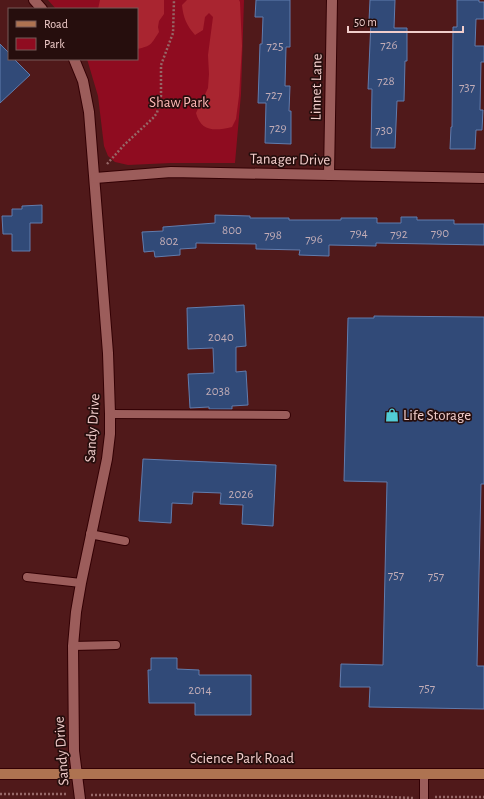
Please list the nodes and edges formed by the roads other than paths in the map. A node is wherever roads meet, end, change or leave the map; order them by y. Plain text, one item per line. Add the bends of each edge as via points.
1 (34, 0) edge
2 (332, 0) edge
3 (41, 8) edge
4 (74, 60) edge
5 (329, 175) junction
6 (95, 178) junction
7 (484, 178) edge
8 (110, 414) junction
9 (286, 415) dead end
10 (90, 534) junction
11 (124, 541) dead end
12 (27, 577) dead end
13 (81, 583) junction
14 (116, 645) dead end
15 (73, 646) junction
16 (0, 774) edge
17 (77, 774) junction
18 (424, 774) junction
19 (484, 774) edge
20 (80, 797) edge
21 (424, 798) edge

1 - 3 street
2 - 5 street, Linnet Lane
4 - 6 street, Sandy Drive via 83,81 89,112
5 - 6 street, Tanager Drive via 171,172
5 - 7 street, Tanager Drive
6 - 8 street, Sandy Drive
8 - 9 lane
8 - 10 street, Sandy Drive via 107,459
10 - 11 lane
10 - 13 street, Sandy Drive
12 - 13 lane
13 - 15 street, Sandy Drive
14 - 15 lane
15 - 17 street, Sandy Drive via 74,751
16 - 17 main road, Science Park Road
17 - 18 main road, Science Park Road
17 - 20 street, Sandy Drive
18 - 19 main road, Science Park Road
18 - 21 lane

